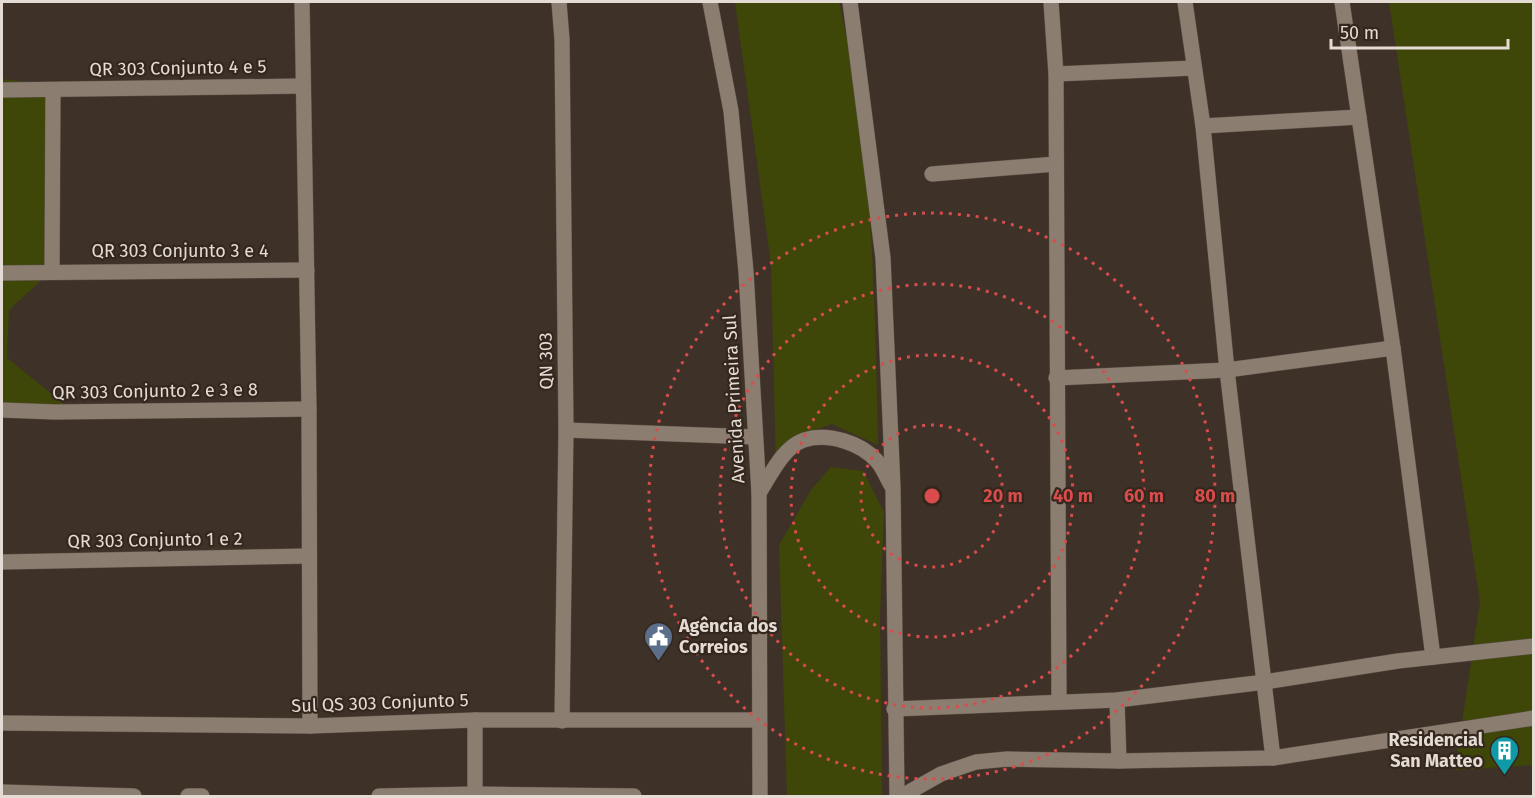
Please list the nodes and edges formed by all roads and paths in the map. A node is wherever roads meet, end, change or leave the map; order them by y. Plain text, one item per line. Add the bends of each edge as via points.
1 (302, 2) edge
2 (559, 2) edge
3 (710, 2) edge
4 (850, 2) edge
5 (1051, 2) edge
6 (1185, 2) edge
7 (1342, 2) edge
8 (1194, 68) junction
9 (1056, 74) junction
10 (303, 86) junction
11 (2, 90) edge
12 (52, 90) junction
13 (1359, 117) junction
14 (1203, 126) junction
15 (1056, 164) junction
16 (932, 174) dead end
17 (307, 270) junction
18 (52, 271) junction
19 (2, 273) edge
20 (1394, 348) junction
21 (1227, 370) junction
22 (1056, 378) junction
23 (309, 409) junction
24 (2, 410) edge
25 (566, 430) junction
26 (755, 437) junction
27 (893, 488) junction
28 (759, 493) junction
29 (309, 556) junction
30 (2, 562) edge
31 (1533, 646) edge
32 (1433, 657) junction
33 (1265, 682) junction
34 (1059, 700) junction
35 (1117, 700) junction
36 (894, 709) junction
37 (1533, 718) edge
38 (475, 720) junction
39 (759, 720) junction
40 (562, 721) junction
41 (2, 723) edge
42 (310, 726) junction
43 (1273, 758) junction
44 (1119, 761) junction
45 (2, 792) edge
46 (475, 794) junction
47 (134, 796) edge
48 (188, 796) edge
49 (200, 796) edge
50 (379, 796) edge
51 (634, 796) edge
52 (760, 796) edge
53 (897, 796) edge
54 (903, 796) edge

1 - 10 street
2 - 25 street, QN 303
3 - 26 street, Avenida Primeira Sul via 731,111 746,272
4 - 27 street via 883,258
5 - 9 street
6 - 8 street
7 - 13 street
8 - 9 street
8 - 14 street
9 - 15 street
10 - 12 street, QR 303 Conjunto 4 e 5
10 - 17 street
11 - 12 street, QR 303 Conjunto 4 e 5
12 - 18 street
13 - 14 street
13 - 20 street
14 - 21 street
15 - 16 street
15 - 22 street
17 - 18 street, QR 303 Conjunto 3 e 4
17 - 23 street
18 - 19 street, QR 303 Conjunto 3 e 4
20 - 21 street
20 - 32 street
21 - 22 street
21 - 33 street
22 - 34 street
23 - 24 street, QR 303 Conjunto 2 e 3 e 8
23 - 29 street
25 - 26 street
25 - 40 street, QN 303
26 - 28 street, Avenida Primeira Sul
27 - 28 street via 876,460 849,442 832,438 803,440 783,457
27 - 36 street
28 - 39 street, Avenida Primeira Sul
29 - 30 street, QR 303 Conjunto 1 e 2
29 - 42 street
31 - 32 street
32 - 33 street
33 - 35 street
33 - 43 street
34 - 35 street
34 - 36 street
35 - 44 street
36 - 53 street
37 - 43 street
38 - 40 street, Sul QS 303 Conjunto 5
38 - 42 street, Sul QS 303 Conjunto 5
38 - 46 street
39 - 40 street, Sul QS 303 Conjunto 5
39 - 52 street, Avenida Primeira Sul
41 - 42 street, Sul QS 303 Conjunto 5
43 - 44 street
44 - 54 street via 976,762 940,774
45 - 47 street
46 - 50 street
46 - 51 street
48 - 49 street

